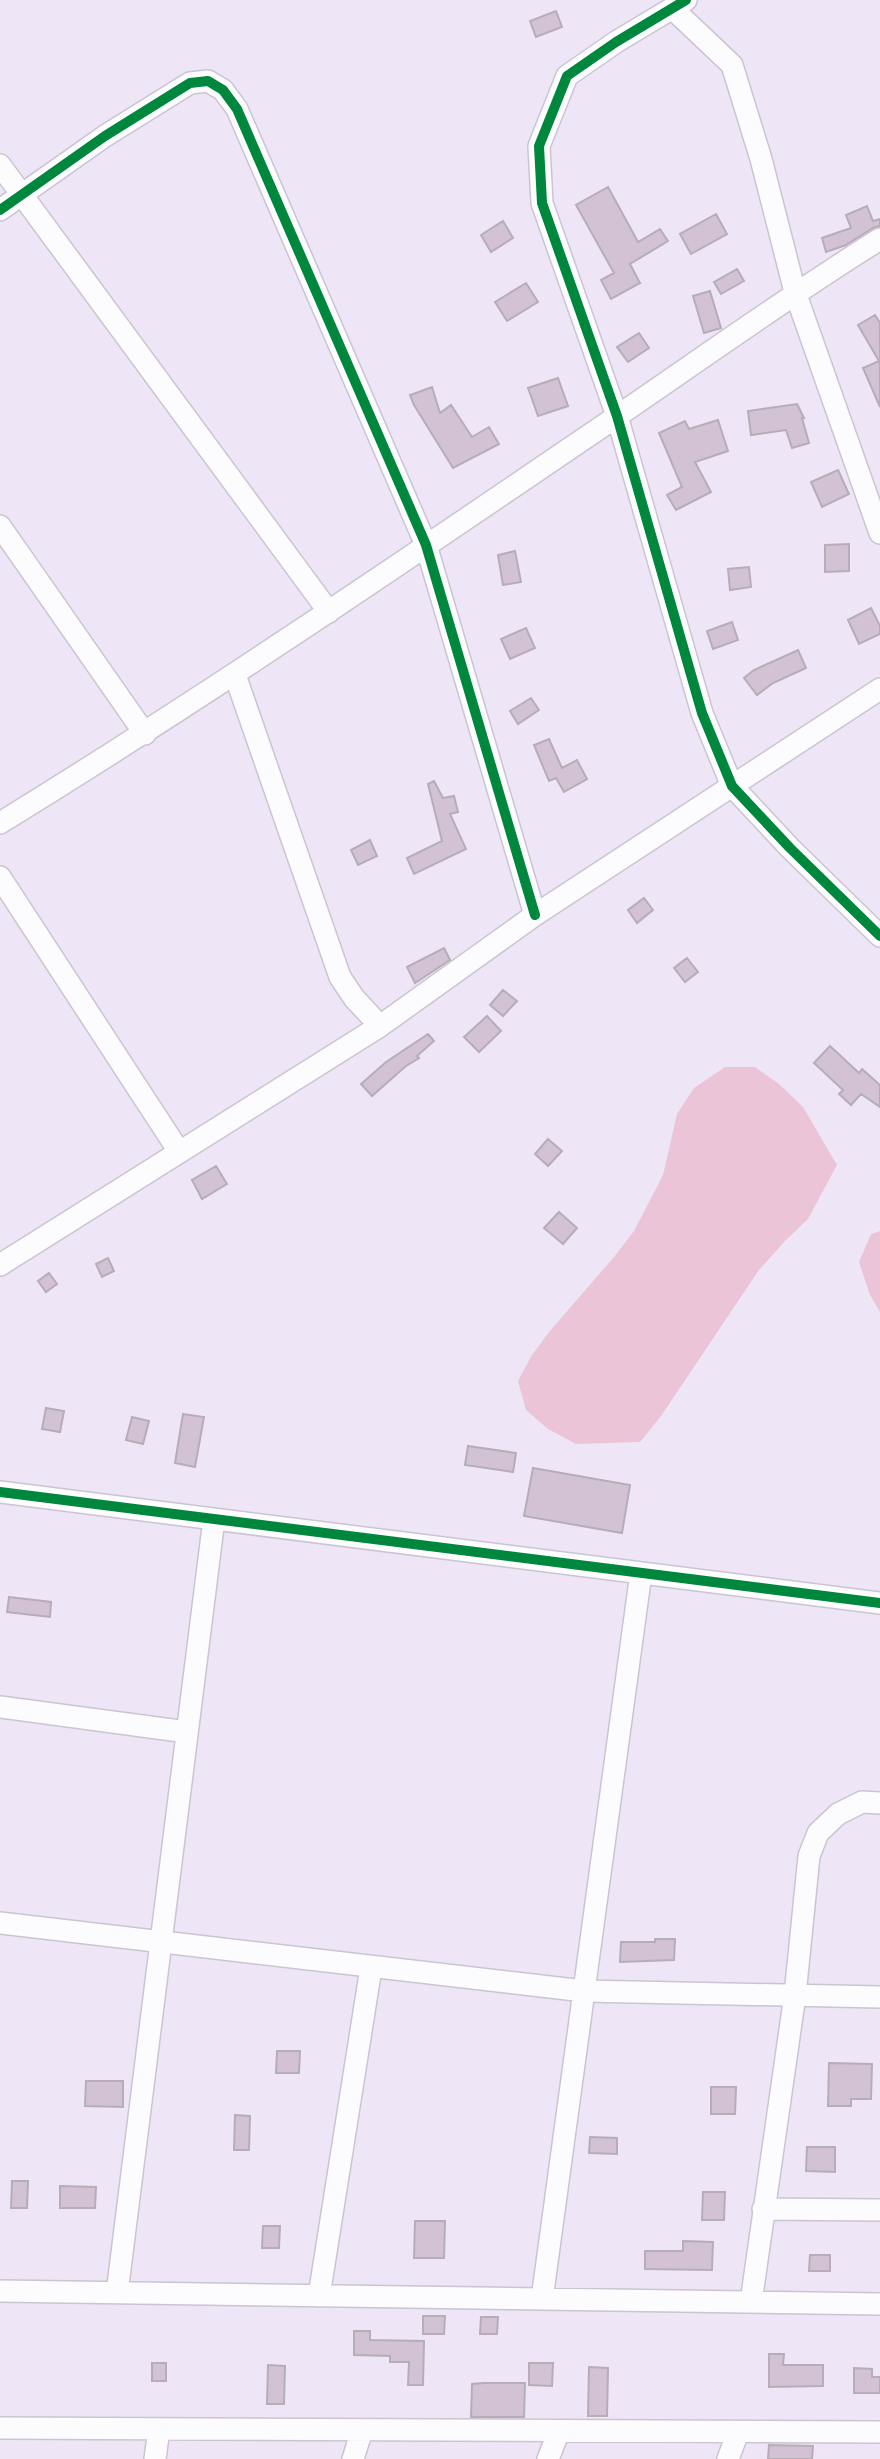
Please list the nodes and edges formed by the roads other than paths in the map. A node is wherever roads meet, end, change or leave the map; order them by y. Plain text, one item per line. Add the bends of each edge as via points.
1 (680, 5) edge
2 (0, 165) edge
3 (21, 196) junction
4 (0, 210) edge
5 (880, 239) edge
6 (795, 292) junction
7 (617, 416) junction
8 (0, 526) edge
9 (880, 533) edge
10 (426, 545) junction
11 (329, 612) junction
12 (235, 675) junction
13 (880, 689) edge
14 (145, 734) junction
15 (732, 786) junction
16 (0, 823) edge
17 (0, 877) edge
18 (535, 915) junction
19 (880, 936) edge
20 (380, 1026) junction
21 (178, 1150) junction
22 (2, 1260) edge
23 (0, 1492) edge
24 (214, 1519) junction
25 (641, 1573) junction
26 (880, 1603) edge
27 (0, 1707) edge
28 (187, 1732) junction
29 (880, 1803) edge
30 (0, 1923) edge
31 (161, 1943) junction
32 (371, 1968) junction
33 (584, 1991) junction
34 (795, 1995) junction
35 (880, 1997) edge
36 (763, 2209) junction
37 (880, 2210) edge
38 (0, 2291) edge
39 (117, 2293) junction
40 (319, 2296) junction
41 (542, 2299) junction
42 (751, 2302) junction
43 (880, 2304) edge
44 (0, 2428) edge
45 (159, 2429) junction
46 (362, 2430) junction
47 (559, 2431) junction
48 (738, 2432) junction
49 (880, 2432) edge
50 (155, 2459) edge
51 (353, 2459) edge
52 (548, 2459) edge
53 (728, 2459) edge

1 - 6 street via 732,65
1 - 7 street via 567,76 539,146 542,204
2 - 3 street
3 - 4 street
3 - 10 street via 104,136 190,83 208,81 223,90 237,109
3 - 11 street
5 - 6 street
6 - 7 street
6 - 9 street
7 - 10 street
7 - 15 street via 702,713
8 - 14 street
10 - 11 street
10 - 18 street
11 - 12 street
12 - 14 street
12 - 20 street via 340,977
13 - 15 street
14 - 16 street
15 - 18 street
15 - 19 street
17 - 21 street
18 - 20 street
20 - 21 street
21 - 22 street
23 - 24 street
24 - 25 street
24 - 28 street
25 - 26 street
25 - 33 street
27 - 28 street
28 - 31 street
29 - 34 street via 862,1802 838,1814 818,1833 809,1856
30 - 31 street
31 - 32 street
31 - 39 street
32 - 33 street
32 - 40 street
33 - 34 street
33 - 41 street
34 - 35 street
34 - 36 street
36 - 37 street
36 - 42 street
38 - 39 street
39 - 40 street
40 - 41 street
41 - 42 street
42 - 43 street
44 - 45 street
45 - 46 street
45 - 50 street
46 - 47 street
46 - 51 street
47 - 48 street
47 - 52 street
48 - 49 street
48 - 53 street

